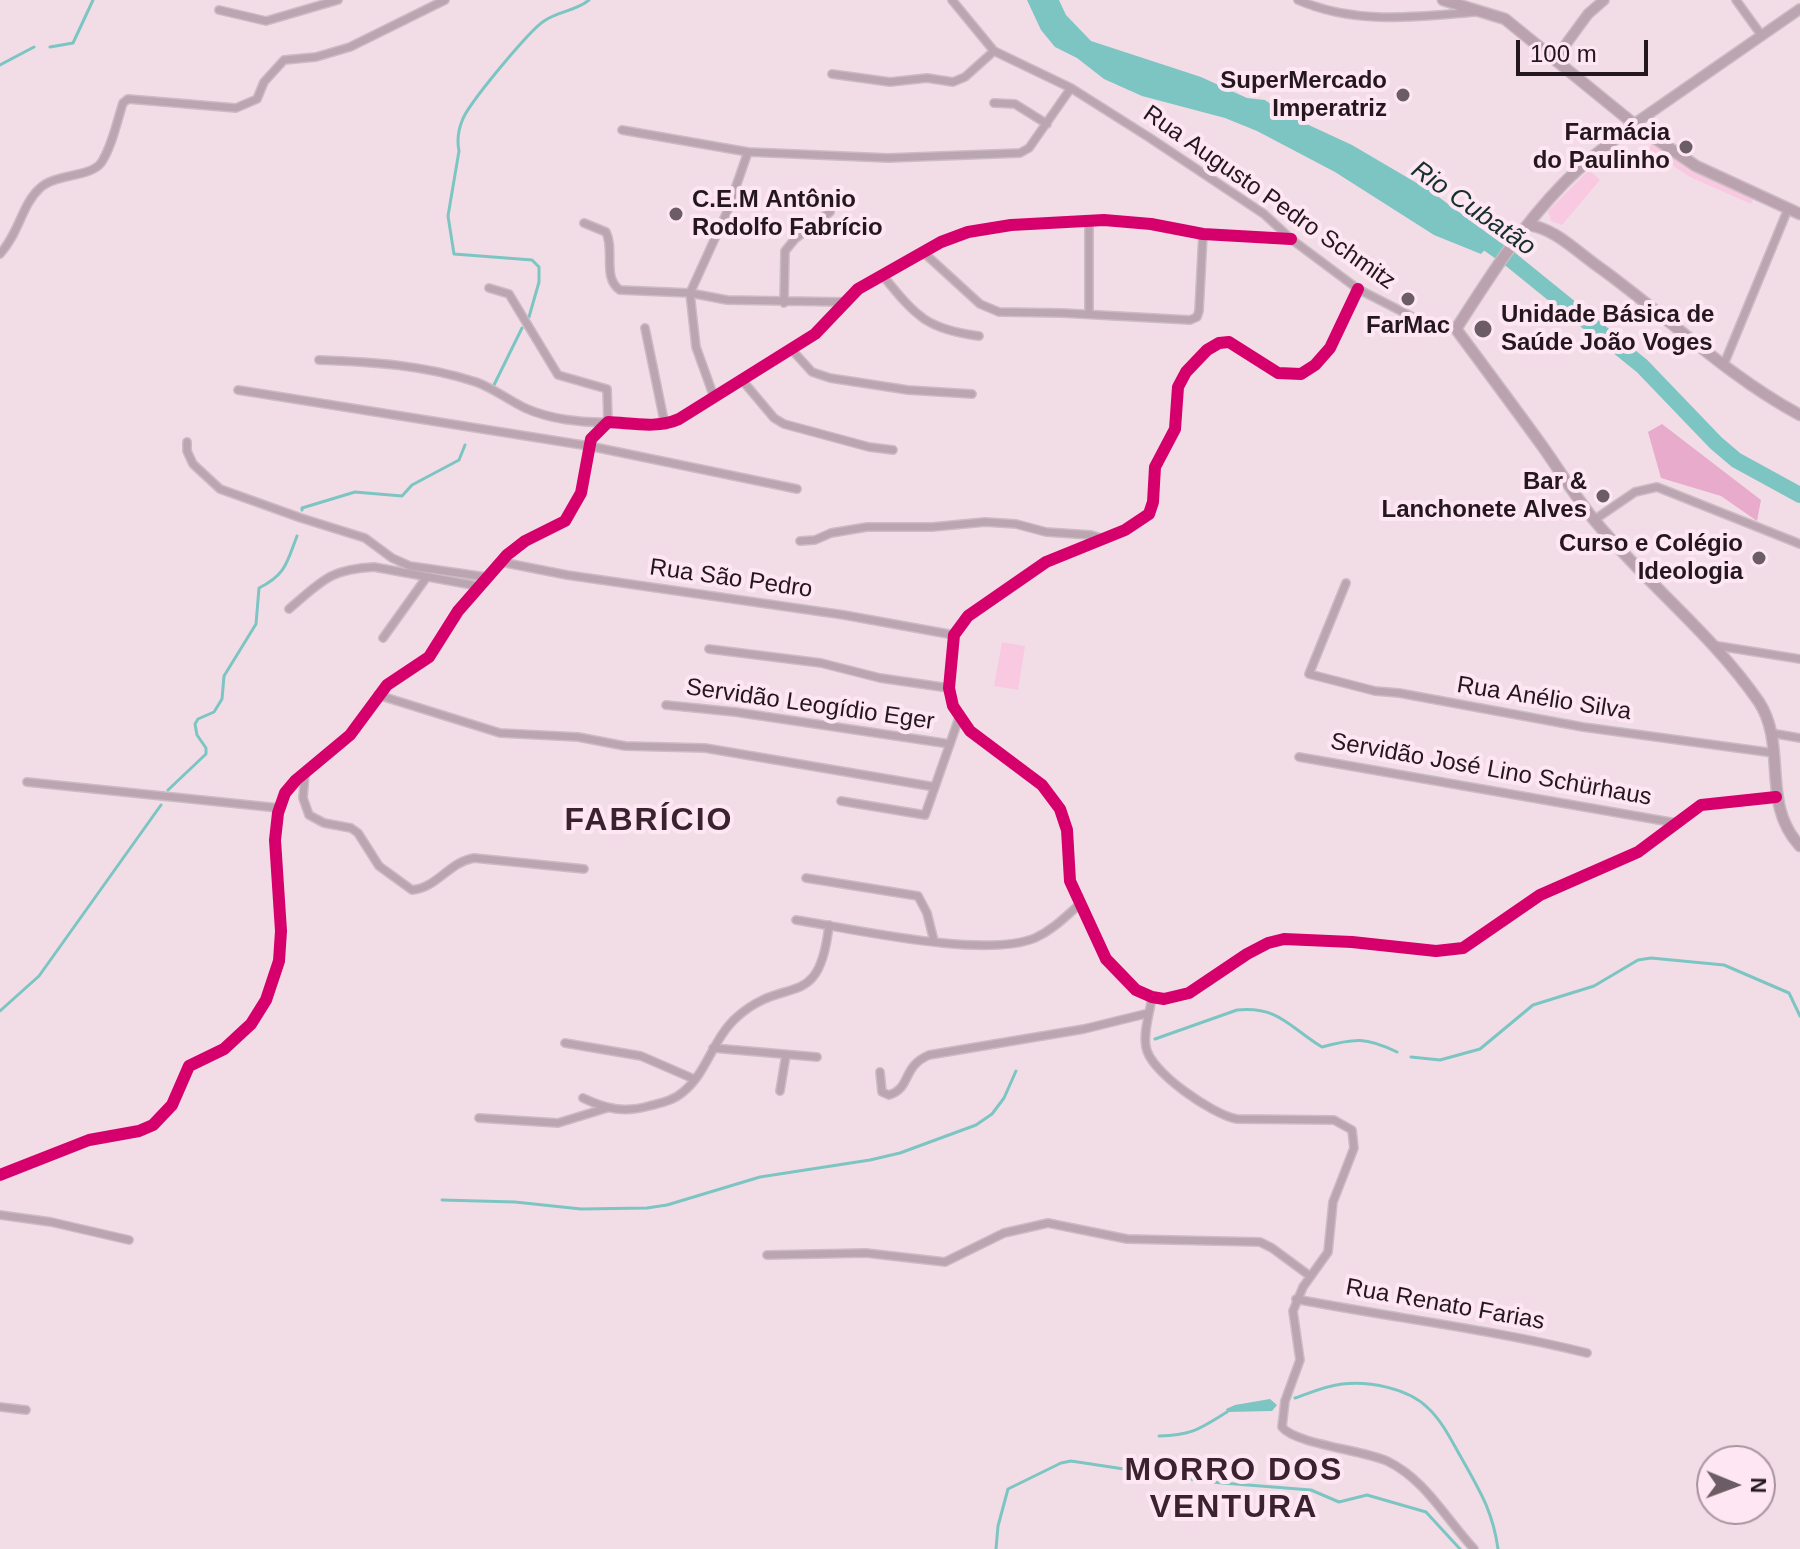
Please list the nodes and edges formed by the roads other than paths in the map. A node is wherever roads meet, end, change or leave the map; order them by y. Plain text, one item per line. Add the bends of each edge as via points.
1 (338, 0) edge
2 (445, 0) edge
3 (952, 0) edge
4 (1298, 0) edge
5 (1443, 0) edge
6 (1604, 0) edge
7 (1736, 0) edge
8 (1800, 9) edge
9 (219, 10) dead end
10 (1477, 12) junction
11 (1762, 36) junction
12 (994, 51) junction
13 (1555, 59) junction
14 (832, 74) dead end
15 (1071, 88) junction
16 (994, 103) dead end
17 (1047, 124) junction
18 (1634, 124) junction
19 (622, 130) dead end
20 (748, 152) junction
21 (1788, 209) junction
22 (1539, 211) junction
23 (830, 212) dead end
24 (1800, 214) edge
25 (1089, 220) junction
26 (584, 223) dead end
27 (1526, 228) junction
28 (1547, 230) junction
29 (1203, 234) junction
30 (1291, 239) junction
31 (923, 252) junction
32 (0, 254) edge
33 (883, 276) junction
34 (489, 288) dead end
35 (1358, 289) junction
36 (690, 293) junction
37 (845, 302) junction
38 (784, 303) junction
39 (1089, 314) junction
40 (645, 328) dead end
41 (1456, 329) junction
42 (979, 336) dead end
43 (792, 350) junction
44 (319, 360) dead end
45 (1724, 364) junction
46 (742, 380) junction
47 (238, 390) dead end
48 (972, 394) dead end
49 (714, 397) junction
50 (1800, 415) edge
51 (608, 422) junction
52 (665, 425) junction
53 (187, 442) dead end
54 (589, 446) junction
55 (893, 450) dead end
56 (797, 489) dead end
57 (1594, 520) junction
58 (1101, 538) junction
59 (800, 541) dead end
60 (1800, 544) edge
61 (501, 562) junction
62 (486, 577) junction
63 (426, 578) junction
64 (1346, 583) dead end
65 (478, 586) junction
66 (289, 609) dead end
67 (954, 635) junction
68 (383, 638) dead end
69 (1710, 645) junction
70 (709, 649) dead end
71 (1800, 659) edge
72 (949, 688) junction
73 (378, 695) junction
74 (666, 705) dead end
75 (959, 718) junction
76 (1771, 733) junction
77 (1800, 738) edge
78 (950, 744) junction
79 (1774, 753) junction
80 (1299, 757) dead end
81 (305, 773) junction
82 (27, 782) dead end
83 (935, 787) junction
84 (1776, 797) junction
85 (841, 801) dead end
86 (279, 808) junction
87 (1676, 823) junction
88 (1800, 846) edge
89 (584, 869) dead end
90 (806, 878) dead end
91 (1080, 904) junction
92 (796, 920) dead end
93 (829, 925) junction
94 (934, 941) junction
95 (1152, 997) junction
96 (1149, 1013) junction
97 (565, 1043) dead end
98 (713, 1048) junction
99 (786, 1055) junction
100 (817, 1057) dead end
101 (880, 1072) dead end
102 (694, 1079) junction
103 (780, 1091) dead end
104 (583, 1098) dead end
105 (607, 1108) junction
106 (479, 1118) dead end
107 (0, 1175) edge
108 (0, 1215) edge
109 (129, 1240) dead end
110 (767, 1255) dead end
111 (1310, 1276) junction
112 (1296, 1299) junction
113 (1587, 1353) dead end
114 (0, 1407) edge
115 (26, 1410) dead end
116 (1474, 1549) edge

1 - 9 street via 266,21
2 - 32 street via 350,47 284,60 247,105 128,99 101,163 41,187
3 - 12 street, Rua Augusto Pedro Schmitz
4 - 10 street via 1376,18
5 - 10 main road
6 - 13 street
7 - 11 street
8 - 11 street
10 - 13 main road via 1505,19
11 - 18 street
12 - 14 street via 953,82 890,82
12 - 15 street, Rua Augusto Pedro Schmitz
13 - 18 main road
15 - 17 street
15 - 30 street, Rua Augusto Pedro Schmitz via 1264,214
16 - 17 street via 1015,104
17 - 20 street via 1020,153 888,158
18 - 21 main road via 1696,166
18 - 22 main road
19 - 20 street
20 - 36 street
21 - 24 main road
21 - 45 street
22 - 27 main road
22 - 28 main road
23 - 38 street via 785,251
25 - 29 street via 1139,222
25 - 31 street via 996,226
25 - 39 street
26 - 36 street via 606,232 611,242 612,285 620,290
27 - 28 main road
27 - 41 main road
28 - 45 main road
29 - 30 street
29 - 39 street via 1195,319
30 - 35 street, Rua Augusto Pedro Schmitz
31 - 33 street
31 - 39 street via 980,304 999,312
33 - 37 street
33 - 42 street via 926,322
34 - 51 street via 509,294 558,375 607,389
35 - 41 street, Rua Augusto Pedro Schmitz via 1436,329
35 - 58 street via 1330,348 1301,374 1278,373 1229,342 1207,350 1178,387 1175,429 1155,467 1149,514
36 - 38 street
36 - 49 street via 696,347
37 - 38 street
37 - 43 street
40 - 52 street
41 - 57 main road
43 - 46 street
43 - 48 street via 812,372 830,378
44 - 51 street via 430,369 482,385 539,413
45 - 50 main road
46 - 49 street
46 - 55 street via 784,424
47 - 54 street
49 - 52 street
51 - 52 street
51 - 54 street via 594,433
53 - 62 street via 193,464 220,489 365,538 410,566
54 - 56 street
54 - 61 street via 582,489 569,516 521,543
57 - 60 street via 1635,492 1657,487
57 - 69 main road
58 - 59 street via 985,522 867,527
58 - 67 street via 1046,562 968,616
61 - 62 street
61 - 67 street, Rua São Pedro
62 - 65 street
63 - 65 street
63 - 66 street via 374,567 336,571
63 - 68 street
64 - 79 street, Rua Anélio Silva via 1309,674 1375,691 1583,727
65 - 73 street via 429,657
67 - 72 street
69 - 71 street
69 - 76 main road via 1758,702
70 - 72 street via 821,663
72 - 75 street
73 - 81 street via 350,735
73 - 83 street via 500,733 705,748
74 - 78 street, Servidão Leogídio Eger
75 - 78 street
75 - 91 street via 1042,785 1055,802 1066,823 1068,876
76 - 77 street
76 - 79 main road
78 - 83 street
79 - 84 main road
80 - 87 street, Servidão José Lino Schürhaus
81 - 86 street
81 - 89 street via 303,798 309,815 358,833 379,866 412,890 474,858
82 - 86 street
83 - 85 street via 925,815
84 - 87 street via 1712,802
84 - 88 main road via 1784,823
86 - 107 street via 279,961 251,1024 224,1049 189,1066 172,1105 153,1125 89,1140
87 - 95 street via 1627,858 1525,903 1463,948 1436,951 1284,939 1247,954 1189,993
90 - 94 street via 918,896
91 - 94 street via 1046,932 1024,941
91 - 95 street via 1106,959 1136,990
92 - 93 street
93 - 94 street
93 - 98 street via 824,957 813,978 742,1012
95 - 96 street
96 - 101 street via 929,1055 913,1064 901,1088 889,1095 882,1092
96 - 111 street via 1145,1044 1150,1058 1209,1109 1237,1119 1334,1120 1352,1130 1354,1148 1333,1202 1328,1249
97 - 102 street via 641,1056
98 - 99 street
98 - 102 street
99 - 100 street
99 - 103 street
102 - 105 street via 666,1101 631,1111
104 - 105 street
105 - 106 street via 558,1123
108 - 109 street
110 - 111 street via 866,1253 945,1262 1004,1233 1056,1223 1127,1239 1256,1242
111 - 112 street
112 - 113 street, Rua Renato Farias via 1517,1335
112 - 116 street via 1300,1360 1282,1412 1283,1429 1297,1438 1368,1453 1399,1467
114 - 115 street

